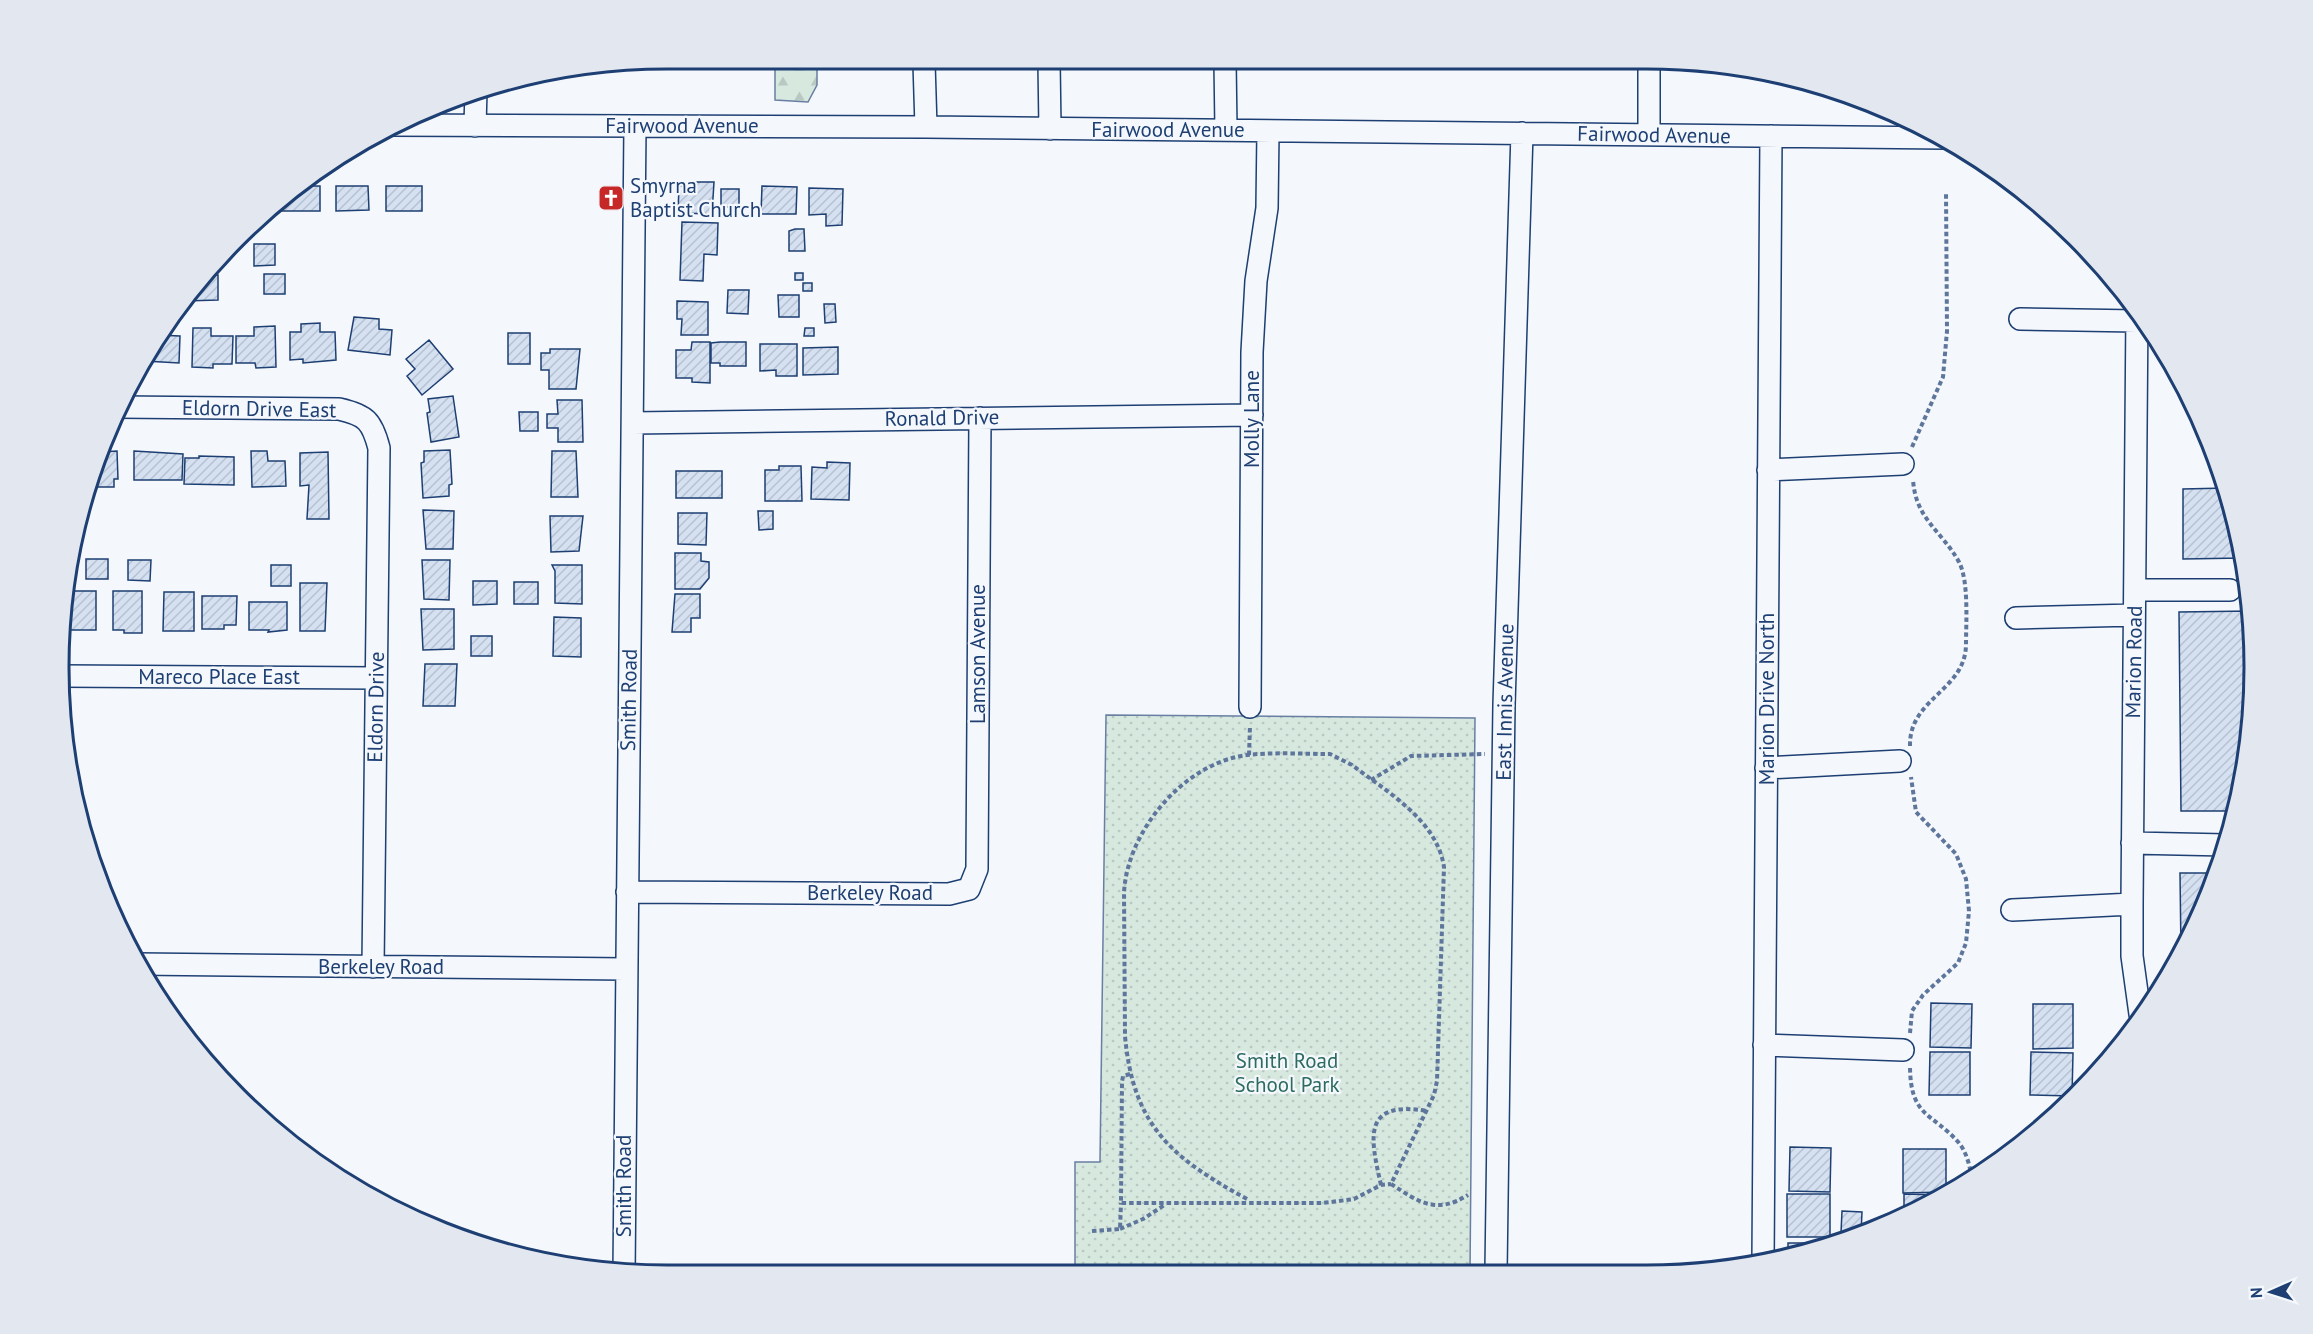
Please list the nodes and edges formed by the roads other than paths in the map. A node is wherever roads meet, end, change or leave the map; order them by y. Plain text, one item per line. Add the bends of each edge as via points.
1 (924, 69) edge
2 (1049, 69) edge
3 (1225, 69) edge
4 (1649, 69) edge
5 (476, 101) edge
6 (415, 125) edge
7 (475, 126) junction
8 (635, 126) junction
9 (926, 127) junction
10 (1050, 129) junction
11 (1226, 130) junction
12 (1268, 131) junction
13 (1522, 134) junction
14 (1649, 135) junction
15 (1771, 136) junction
16 (1923, 138) edge
17 (2129, 316) edge
18 (2020, 319) dead end
19 (2137, 326) edge
20 (129, 407) edge
21 (1252, 415) junction
22 (980, 418) junction
23 (633, 423) junction
24 (379, 448) joint
25 (1909, 465) road end
26 (1768, 470) junction
27 (2134, 590) junction
28 (2230, 590) dead end
29 (2134, 615) junction
30 (2016, 618) dead end
31 (69, 676) edge
32 (376, 678) junction
33 (1250, 707) road end
34 (1907, 762) road end
35 (1766, 768) junction
36 (2132, 843) junction
37 (2217, 845) edge
38 (969, 889) joint
39 (627, 892) junction
40 (2132, 904) junction
41 (2012, 910) dead end
42 (148, 964) edge
43 (373, 967) junction
44 (625, 969) junction
45 (2139, 1005) edge
46 (1764, 1045) junction
47 (1907, 1050) road end
48 (1763, 1254) edge
49 (624, 1264) edge
50 (1496, 1265) edge

1 - 9 street
2 - 10 street
3 - 11 street
4 - 14 street
5 - 7 street
6 - 7 street, Fairwood Avenue
7 - 8 street, Fairwood Avenue
8 - 9 street, Fairwood Avenue
8 - 23 street, Smith Road
9 - 10 street, Fairwood Avenue
10 - 11 street, Fairwood Avenue
11 - 12 street, Fairwood Avenue
12 - 13 street, Fairwood Avenue
12 - 21 street, Molly Lane via 1267,208 1256,280
13 - 14 street, Fairwood Avenue
13 - 50 street, East Innis Avenue via 1504,755
14 - 15 street, Fairwood Avenue
15 - 16 street, Fairwood Avenue
15 - 26 street, Marion Drive North
17 - 18 street
19 - 27 street, Marion Road
20 - 24 street, Eldorn Drive East via 339,409 359,414 374,428
21 - 22 street, Ronald Drive
21 - 33 street, Molly Lane
22 - 23 street, Ronald Drive
22 - 38 street, Lamson Avenue via 977,869
23 - 39 street, Smith Road
24 - 32 street, Eldorn Drive
25 - 26 street
26 - 35 street, Marion Drive North
27 - 28 street
27 - 29 street, Marion Road
29 - 30 street
29 - 36 street, Marion Road
31 - 32 street, Mareco Place East
32 - 43 street, Eldorn Drive
34 - 35 street
35 - 46 street, Marion Drive North
36 - 37 street
36 - 40 street, Marion Road
38 - 39 street, Berkeley Road via 949,894
39 - 44 street, Smith Road
40 - 41 street
40 - 45 street, Marion Road
42 - 43 street, Berkeley Road
43 - 44 street, Berkeley Road
44 - 49 street, Smith Road
46 - 47 street
46 - 48 street, Marion Drive North

